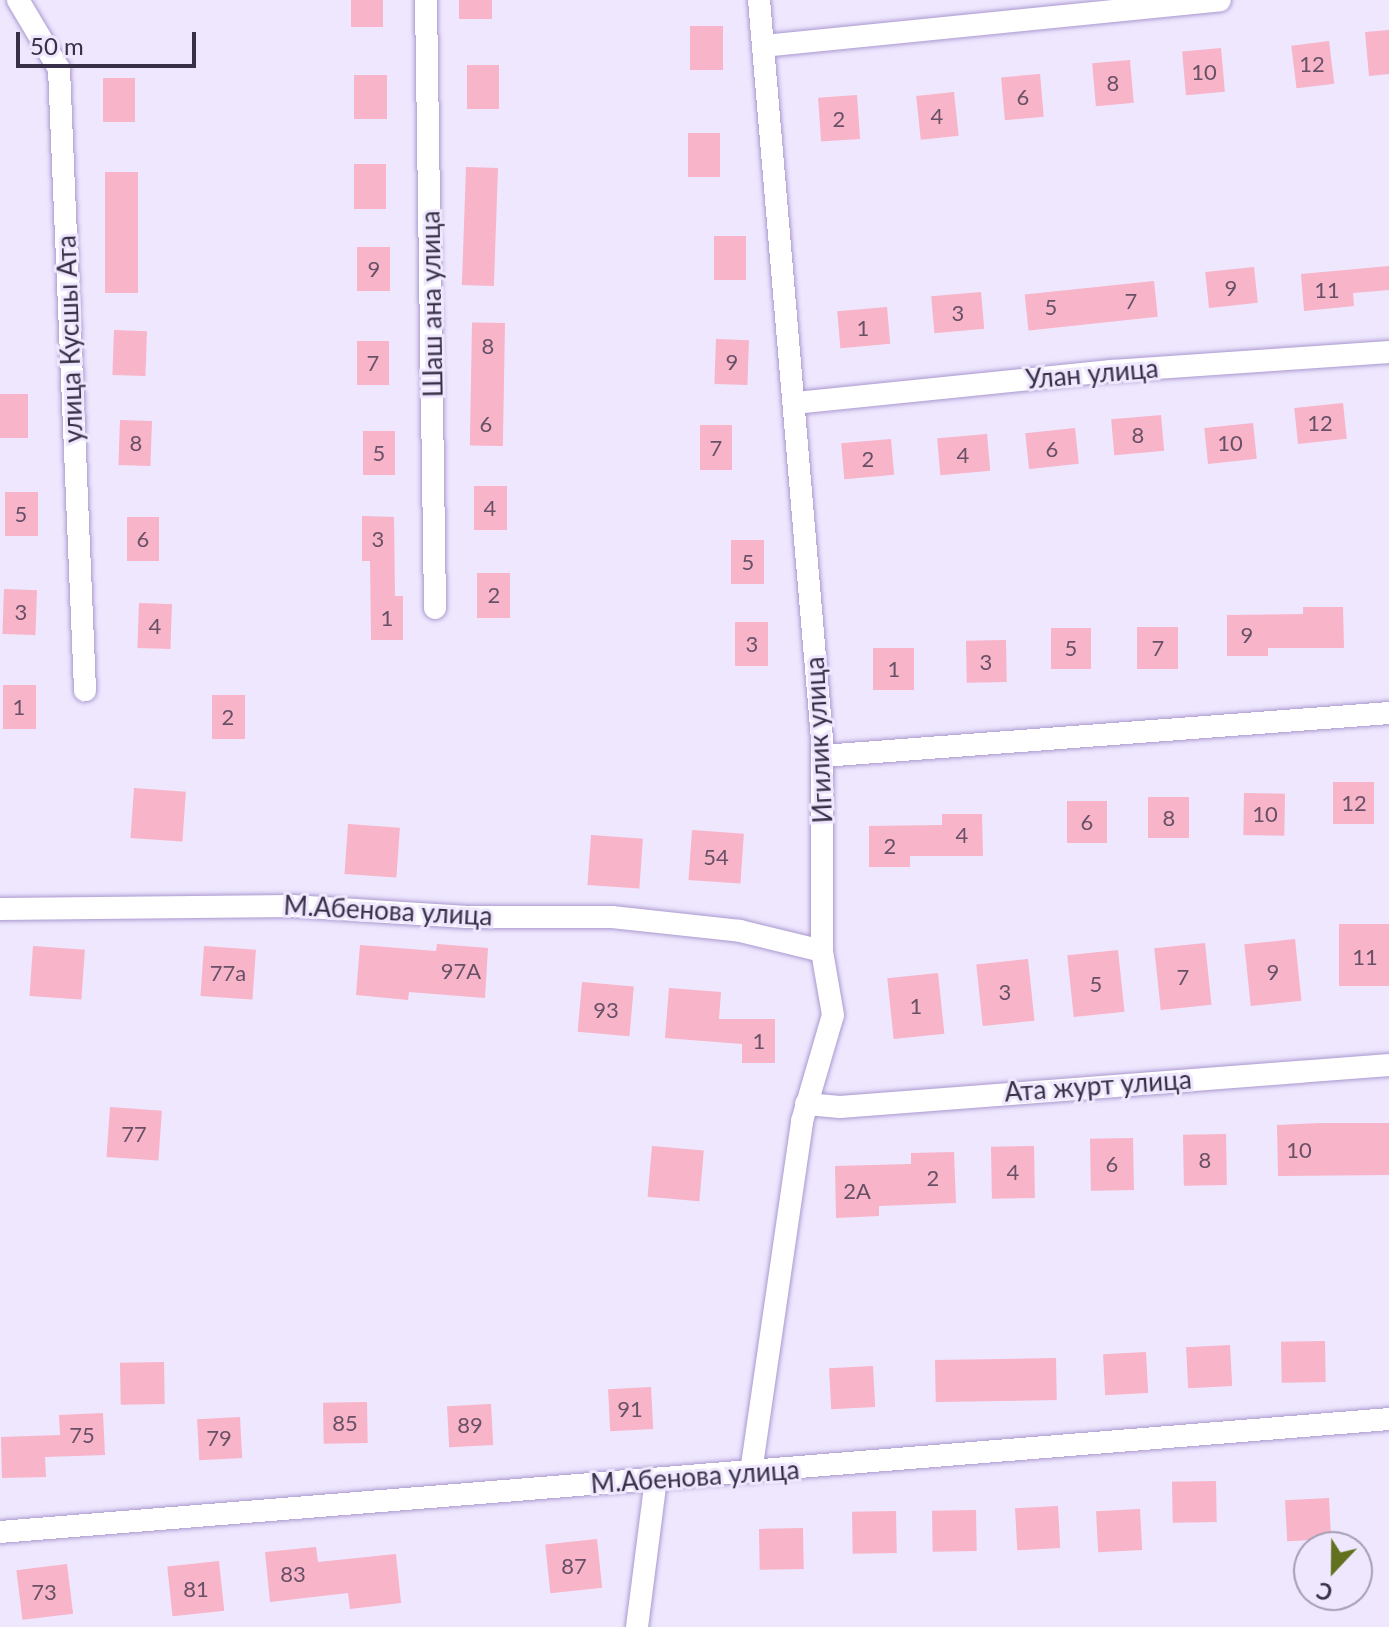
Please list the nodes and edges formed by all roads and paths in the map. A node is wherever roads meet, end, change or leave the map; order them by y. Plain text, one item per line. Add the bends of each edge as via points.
1 (18, 0) edge
2 (426, 0) edge
3 (759, 0) edge
4 (1220, 0) edge
5 (763, 46) junction
6 (1389, 352) edge
7 (795, 403) junction
8 (435, 608) dead end
9 (85, 690) dead end
10 (1389, 713) edge
11 (823, 756) junction
12 (0, 909) edge
13 (822, 951) junction
14 (1389, 1065) edge
15 (806, 1104) junction
16 (1389, 1419) edge
17 (751, 1472) junction
18 (656, 1479) junction
19 (0, 1532) edge
20 (637, 1627) edge

1 - 9 street, улица Кусшы Ата via 59,69
2 - 8 street, Шаш ана улица
3 - 5 street, Игилик улица
4 - 5 street
5 - 7 street, Игилик улица
6 - 7 street, Улан улица via 1112,371
7 - 11 street, Игилик улица
10 - 11 street
11 - 13 street, Игилик улица
12 - 13 street, М.Абенова улица via 292,906 467,917 612,917 740,931
13 - 15 street, Игилик улица via 833,1015
14 - 15 street, Ата журт улица via 840,1107
15 - 17 street, Игилик улица
16 - 17 street, М.Абенова улица
17 - 18 street, М.Абенова улица
18 - 19 street, М.Абенова улица
18 - 20 street

